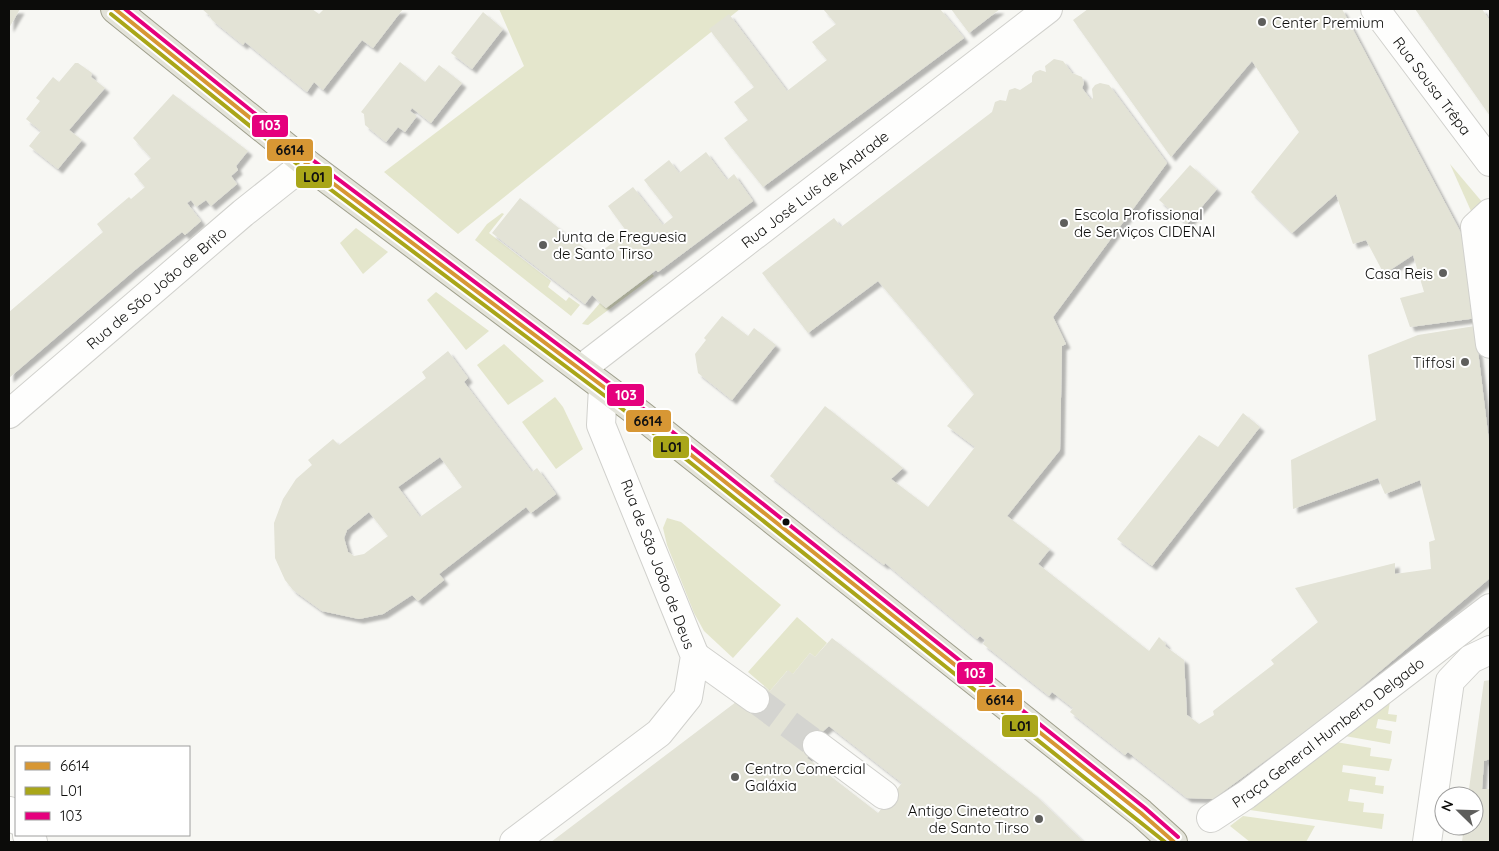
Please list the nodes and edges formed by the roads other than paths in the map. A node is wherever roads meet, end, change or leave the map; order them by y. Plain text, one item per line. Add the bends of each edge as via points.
1 (114, 9) edge
2 (1048, 9) edge
3 (1375, 9) edge
4 (1490, 162) edge
5 (306, 163) junction
6 (1490, 213) edge
7 (1490, 344) edge
8 (581, 369) junction
9 (604, 387) junction
10 (9, 414) edge
11 (1490, 608) edge
12 (1490, 650) edge
13 (694, 656) junction
14 (1444, 661) junction
15 (755, 699) tunnel mouth
16 (817, 745) tunnel mouth
17 (884, 795) dead end
18 (1211, 818) dead end
19 (514, 842) edge
20 (1173, 842) edge
21 (1427, 842) edge

1 - 5 main road
2 - 8 street, Rua José Luís de Andrade
3 - 4 street, Rua Sousa Trêpa
5 - 8 main road
5 - 10 street, Rua de São João de Brito
6 - 7 street via 1475,227
8 - 9 main road
9 - 13 street, Rua de São João de Deus via 601,425
9 - 20 main road via 1141,813
11 - 14 street, Praça General Humberto Delgado
12 - 14 street via 1471,659
13 - 15 street
13 - 19 street, Rua de São João de Deus via 688,697 659,733
14 - 18 street, Praça General Humberto Delgado
14 - 21 street
16 - 17 street

